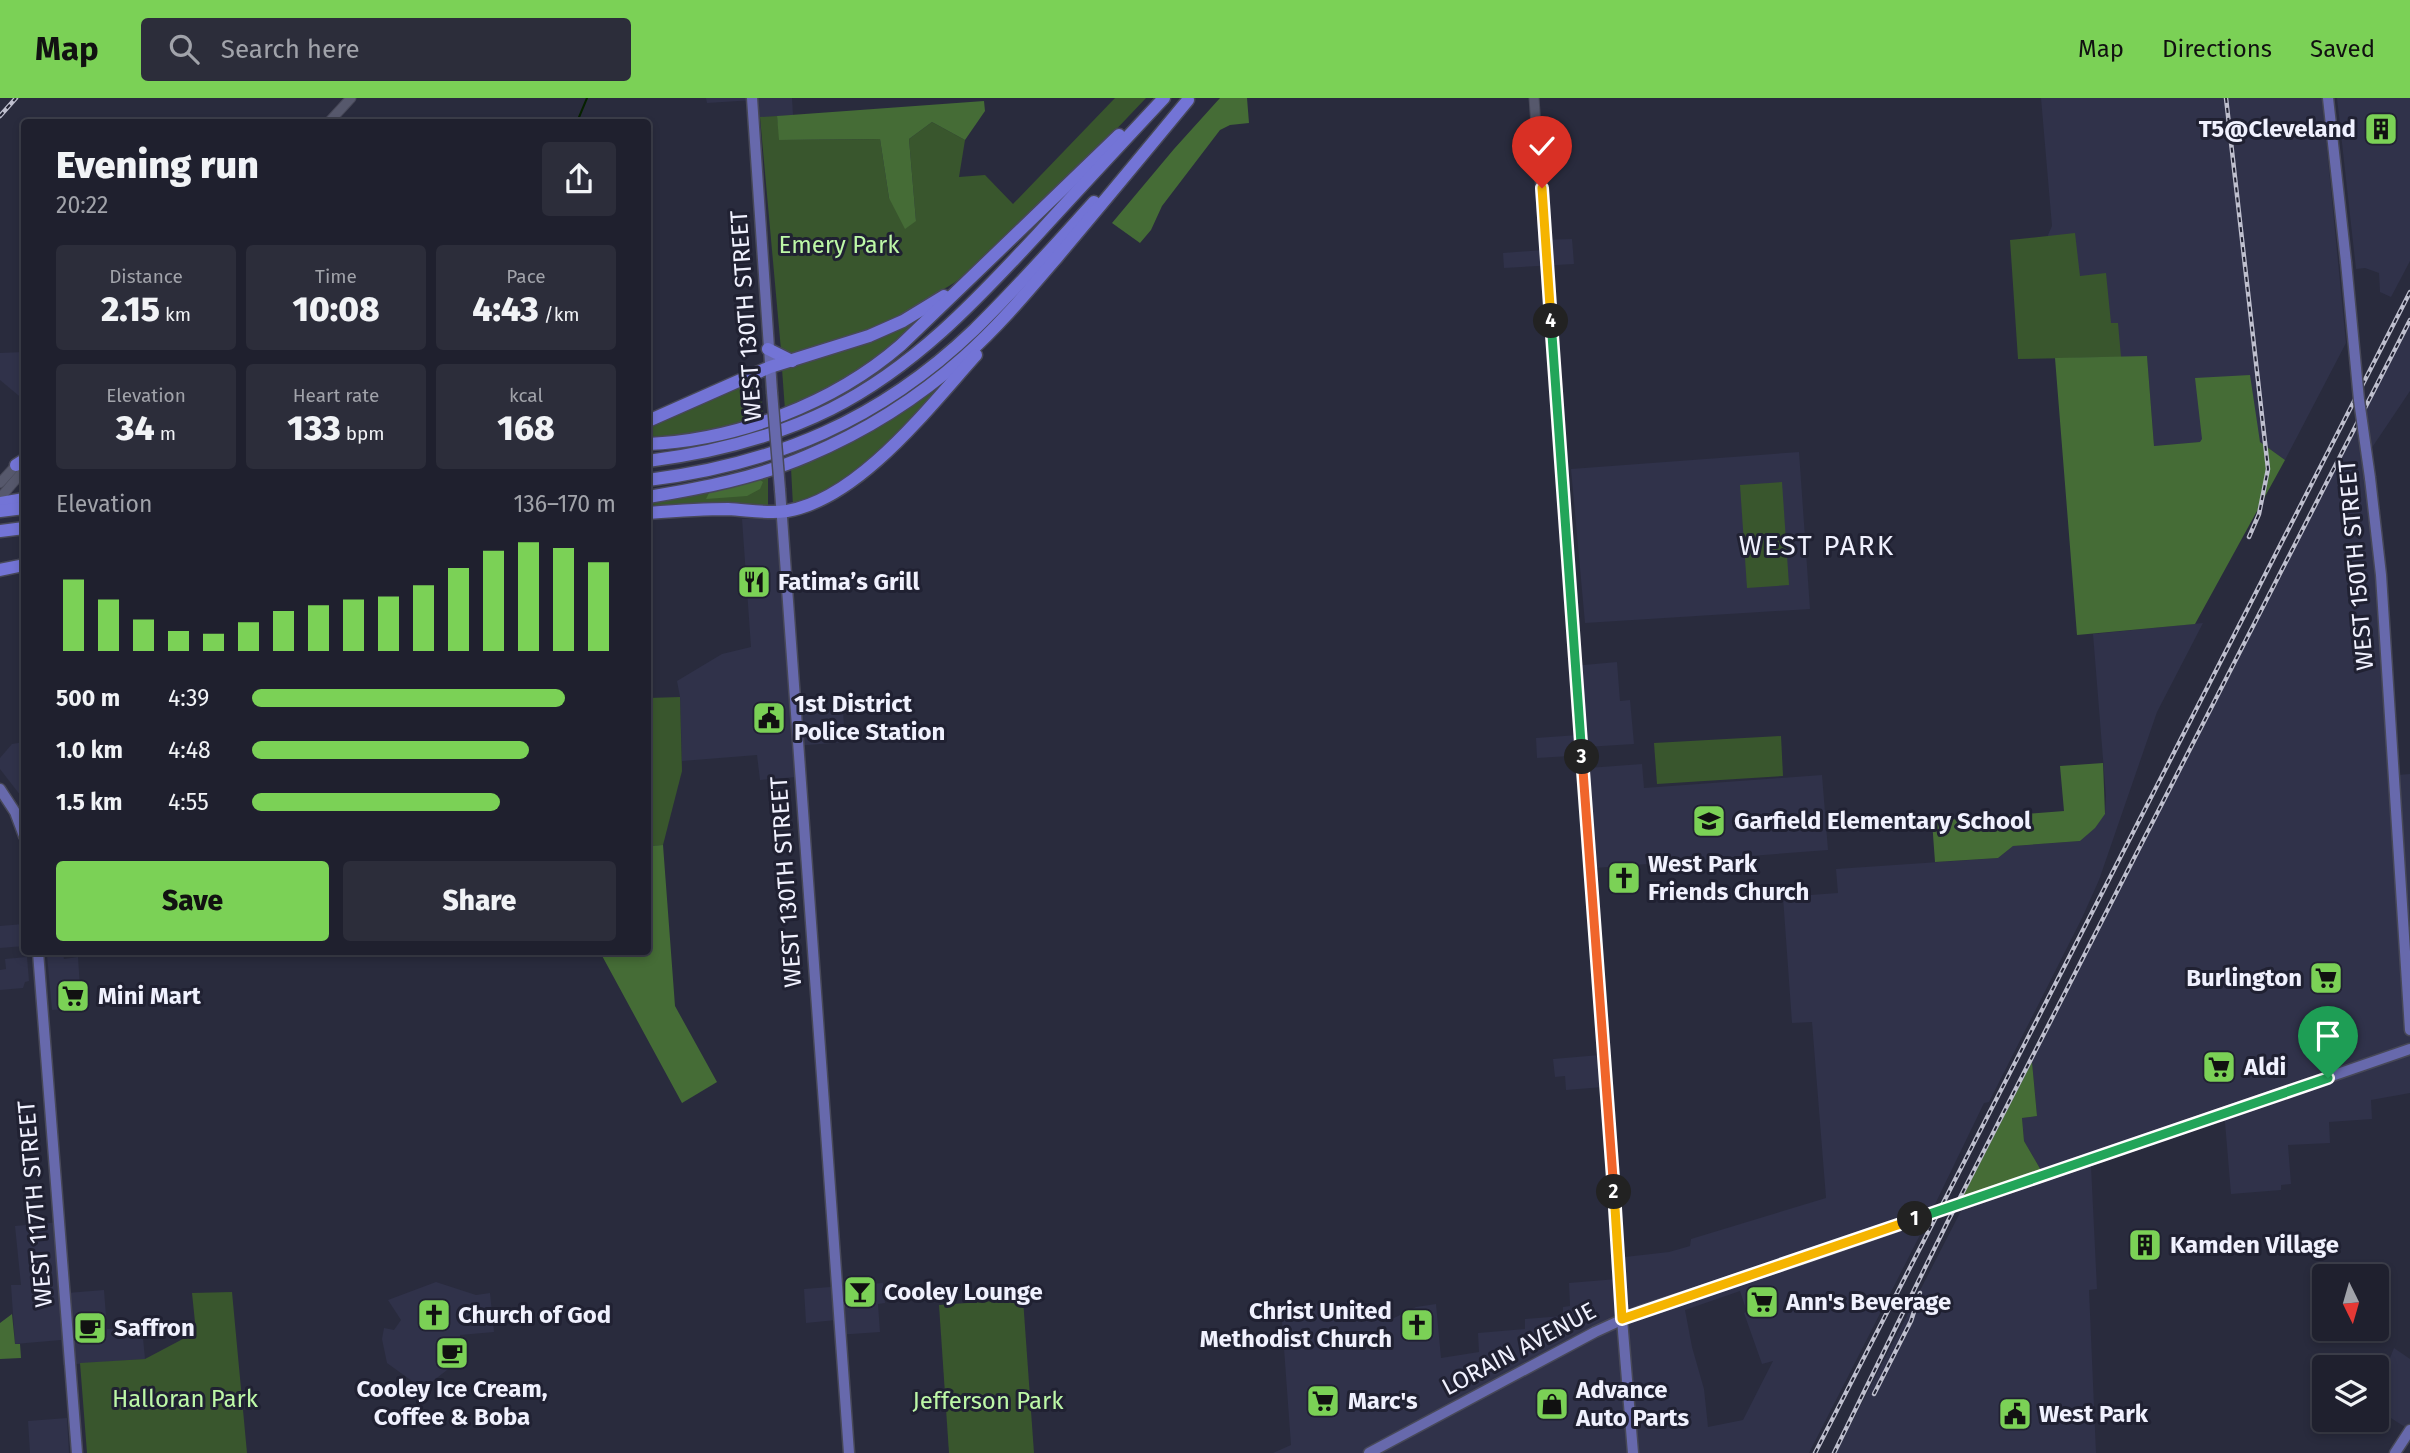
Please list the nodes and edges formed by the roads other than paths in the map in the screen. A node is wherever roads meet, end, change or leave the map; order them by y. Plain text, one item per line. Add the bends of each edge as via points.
1 (351, 98) edge
2 (752, 98) edge
3 (1157, 98) edge
4 (1164, 98) edge
5 (1534, 98) edge
6 (2328, 98) edge
7 (1189, 99) edge
8 (332, 119) edge
9 (970, 278) junction
10 (1006, 315) junction
11 (768, 349) junction
12 (793, 361) junction
13 (770, 367) junction
14 (651, 420) edge
15 (651, 444) edge
16 (651, 460) edge
17 (21, 463) edge
18 (21, 465) edge
19 (3, 480) edge
20 (651, 480) edge
21 (651, 497) edge
22 (21, 499) edge
23 (0, 500) edge
24 (21, 508) edge
25 (0, 511) edge
26 (782, 511) junction
27 (651, 513) edge
28 (21, 528) edge
29 (0, 531) edge
30 (21, 536) edge
31 (0, 538) edge
32 (21, 566) edge
33 (0, 570) edge
34 (0, 789) edge
35 (21, 828) edge
36 (38, 955) edge
37 (2410, 1030) edge
38 (2410, 1049) edge
39 (1622, 1319) junction
40 (2410, 1430) edge
41 (77, 1453) edge
42 (849, 1453) edge
43 (1369, 1453) edge
44 (1633, 1453) edge
45 (2395, 1453) edge

1 - 8 street
2 - 11 main road, WEST 130TH STREET
3 - 9 highway
4 - 16 highway via 977,299 895,370 831,409 781,430 718,449
5 - 39 street
6 - 37 main road, WEST 150TH STREET, bridge via 2381,575
7 - 10 highway
7 - 20 highway via 997,307 894,395 835,428 764,457
9 - 12 highway via 886,329
9 - 15 highway via 886,358 831,392 734,430
10 - 21 highway via 915,396 834,444 745,478
10 - 26 highway via 976,355 877,461 823,498
11 - 12 highway
11 - 13 main road, WEST 130TH STREET
12 - 13 highway
13 - 14 highway
13 - 26 main road, WEST 130TH STREET, bridge
17 - 19 street
18 - 23 street
22 - 23 highway
24 - 25 highway
26 - 27 highway
26 - 42 main road, WEST 130TH STREET
28 - 29 highway
30 - 31 highway
32 - 33 highway
34 - 35 main road
36 - 41 main road, WEST 117TH STREET
38 - 39 main road, LORAIN AVENUE
39 - 43 main road, LORAIN AVENUE
39 - 44 main road
40 - 45 main road

